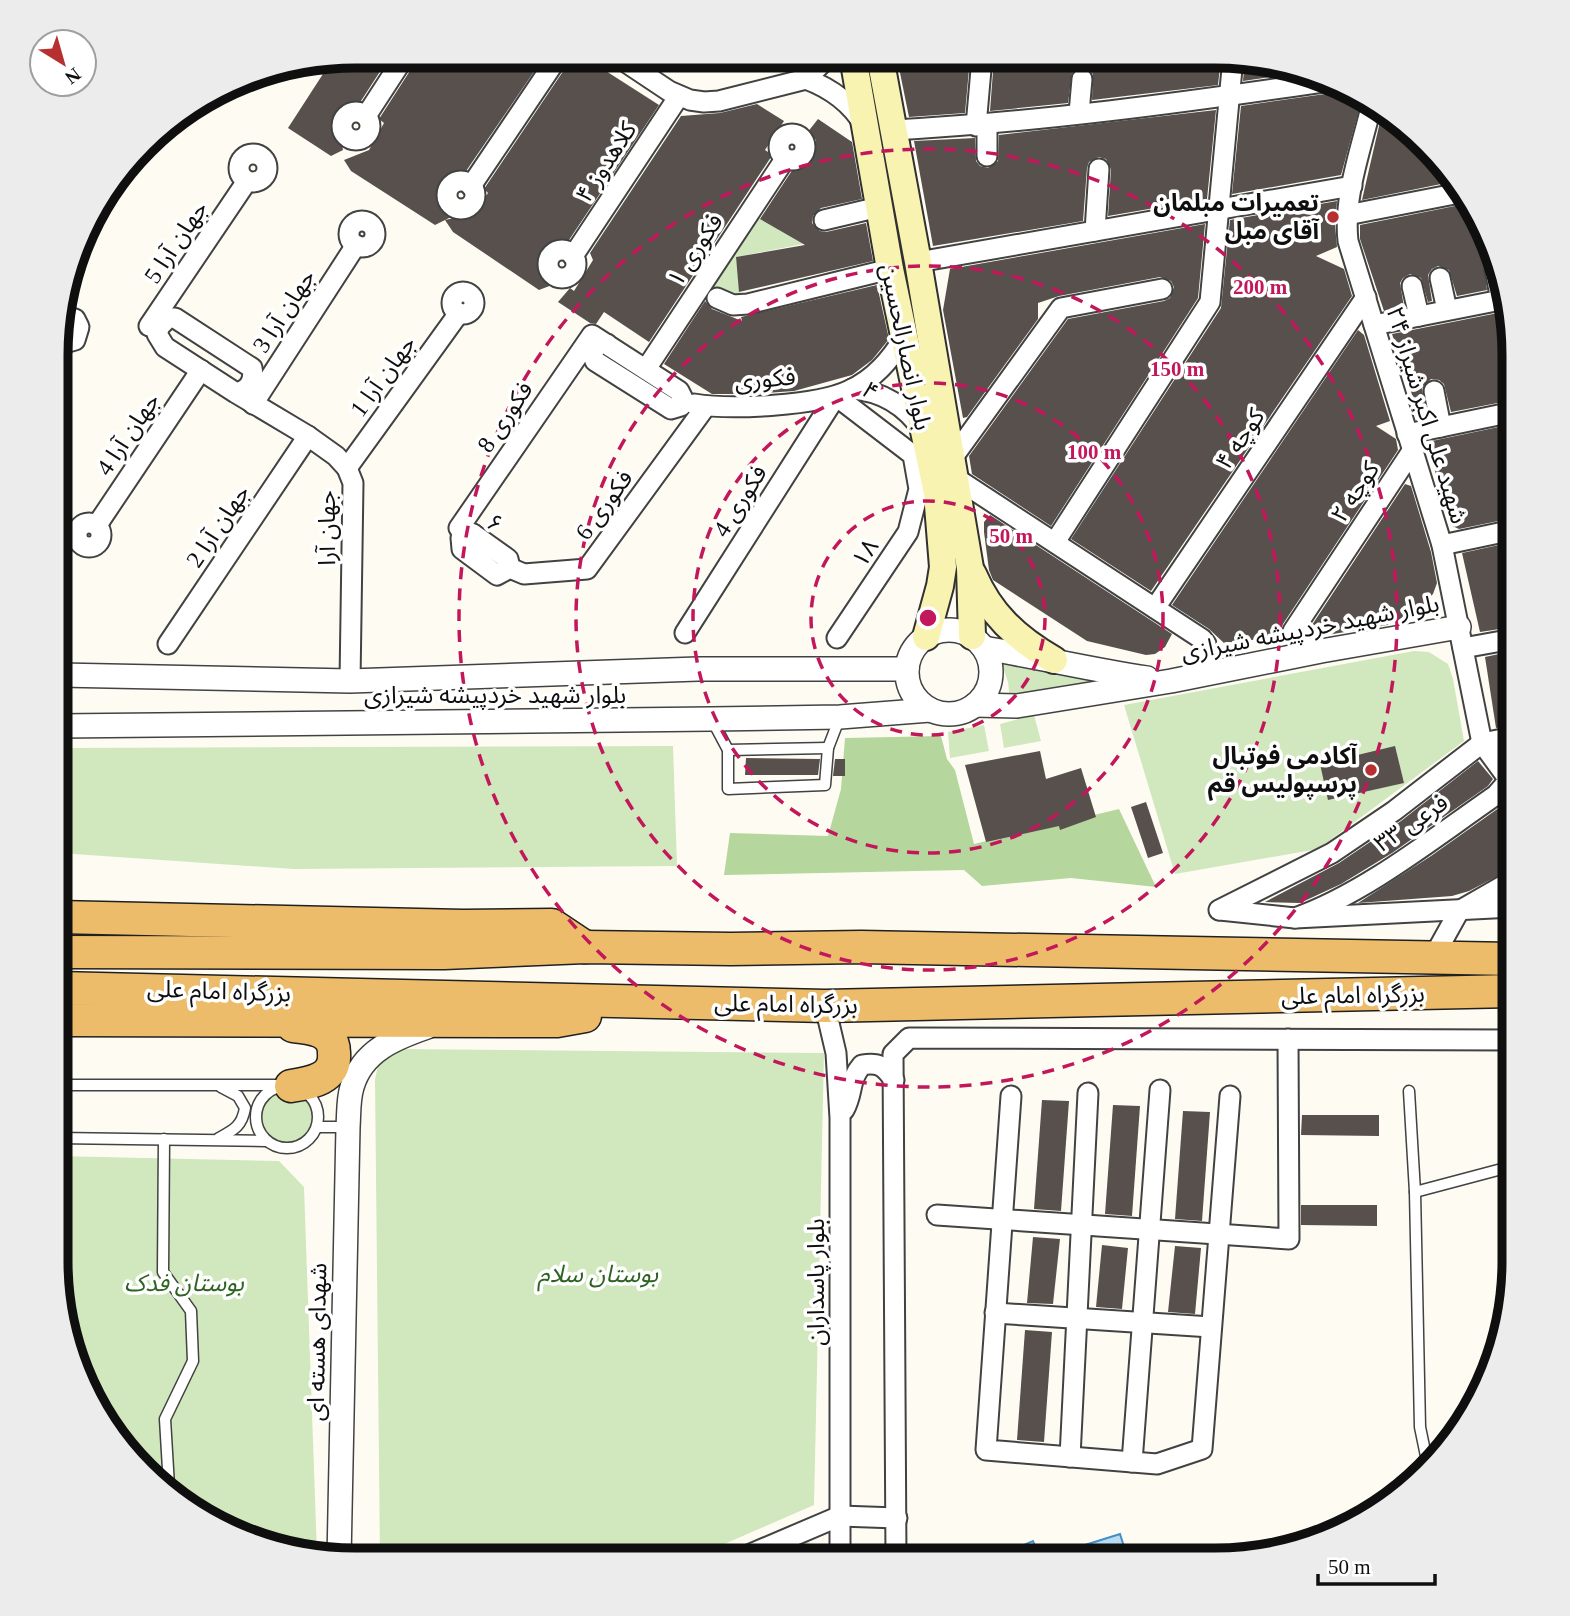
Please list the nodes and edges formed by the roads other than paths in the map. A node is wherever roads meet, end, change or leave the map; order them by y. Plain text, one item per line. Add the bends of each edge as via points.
1 (397, 68) edge
2 (551, 68) edge
3 (637, 68) edge
4 (817, 68) edge
5 (855, 68) edge
6 (882, 68) edge
7 (982, 68) edge
8 (1232, 69) edge
9 (806, 79) junction
10 (1082, 79) dead end
11 (1310, 84) edge
12 (679, 96) junction
13 (1230, 96) junction
14 (1079, 113) junction
15 (1370, 115) edge
16 (366, 116) dead end
17 (982, 125) junction
18 (865, 126) junction
19 (894, 130) junction
20 (987, 156) dead end
21 (785, 159) dead end
22 (1099, 169) dead end
23 (247, 181) dead end
24 (471, 186) dead end
25 (1352, 186) junction
26 (1452, 194) edge
27 (879, 207) junction
28 (1218, 210) junction
29 (1347, 215) junction
30 (824, 220) dead end
31 (1095, 230) junction
32 (356, 244) dead end
33 (573, 256) dead end
34 (918, 262) junction
35 (890, 269) junction
36 (1440, 278) dead end
37 (1412, 286) dead end
38 (1162, 289) dead end
39 (1366, 297) junction
40 (717, 298) dead end
41 (1496, 301) edge
42 (1447, 310) junction
43 (458, 313) dead end
44 (168, 314) junction
45 (1419, 316) junction
46 (71, 318) edge
47 (1374, 325) junction
48 (147, 330) dead end
49 (904, 338) junction
50 (599, 340) junction
51 (69, 342) edge
52 (252, 368) junction
53 (646, 369) junction
54 (201, 370) junction
55 (270, 377) junction
56 (1434, 391) dead end
57 (236, 393) junction
58 (844, 393) junction
59 (682, 402) junction
60 (253, 404) junction
61 (706, 406) junction
62 (1502, 414) edge
63 (1441, 427) junction
64 (923, 433) junction
65 (308, 436) junction
66 (1409, 443) junction
67 (347, 468) junction
68 (952, 469) junction
69 (919, 489) joint
70 (97, 525) dead end
71 (466, 531) joint
72 (1502, 532) edge
73 (1055, 542) junction
74 (1442, 545) junction
75 (970, 568) junction
76 (510, 569) joint
77 (1155, 608) junction
78 (685, 634) dead end
79 (926, 637) junction
80 (1460, 637) junction
81 (837, 638) dead end
82 (1502, 639) edge
83 (978, 642) junction
84 (168, 644) dead end
85 (1321, 651) junction
86 (1054, 660) junction
87 (906, 669) junction
88 (1205, 674) junction
89 (68, 675) edge
90 (350, 681) junction
91 (1171, 681) junction
92 (975, 705) junction
93 (930, 710) junction
94 (840, 717) junction
95 (712, 719) junction
96 (68, 726) edge
97 (1502, 739) edge
98 (1482, 743) junction
99 (828, 748) junction
100 (728, 750) junction
101 (1502, 770) edge
102 (1502, 788) edge
103 (1502, 886) edge
104 (1502, 908) edge
105 (1459, 911) junction
106 (73, 918) edge
107 (1294, 918) junction
108 (586, 947) junction
109 (68, 952) edge
110 (1434, 956) junction
111 (1502, 959) edge
112 (68, 988) edge
113 (1502, 992) edge
114 (659, 1002) junction
115 (825, 1006) junction
116 (254, 1019) junction
117 (68, 1020) edge
118 (445, 1021) junction
119 (1288, 1039) junction
120 (1502, 1040) edge
121 (894, 1080) junction
122 (68, 1085) edge
123 (217, 1085) junction
124 (292, 1086) junction
125 (1160, 1090) dead end
126 (1409, 1091) dead end
127 (1087, 1093) dead end
128 (1011, 1096) dead end
129 (1230, 1096) dead end
130 (840, 1118) junction
131 (317, 1127) junction
132 (348, 1127) junction
133 (68, 1138) edge
134 (164, 1139) junction
135 (215, 1140) junction
136 (266, 1141) junction
137 (1502, 1169) edge
138 (1415, 1192) junction
139 (937, 1215) dead end
140 (1002, 1218) junction
141 (1081, 1223) junction
142 (1149, 1229) junction
143 (1219, 1233) junction
144 (995, 1312) junction
145 (1077, 1318) junction
146 (1142, 1322) junction
147 (1211, 1327) junction
148 (1426, 1456) edge
149 (1070, 1457) junction
150 (1132, 1462) junction
151 (169, 1479) edge
152 (840, 1516) junction
153 (897, 1518) junction
154 (340, 1547) edge
155 (765, 1548) edge
156 (840, 1548) edge
157 (896, 1548) edge

1 - 16 street
2 - 24 street
3 - 12 street
4 - 9 street
5 - 18 main road, بلوار انصارالحسین
6 - 19 main road, بلوار انصارالحسین
7 - 17 street
8 - 13 street
9 - 12 street via 719,101
9 - 18 street via 838,96
10 - 14 street
11 - 13 street
12 - 33 street, کلاهدوز ۴
13 - 14 street
13 - 28 street
14 - 17 street
15 - 25 street, شهید علی اکبر شیراز ۲۴
17 - 19 street
17 - 20 street
18 - 27 main road, بلوار انصارالحسین
19 - 34 main road, بلوار انصارالحسین
21 - 53 street, فکوری ۱
22 - 31 street
23 - 44 street, جهان آرا 5
25 - 28 street
25 - 29 street, شهید علی اکبر شیراز ۲۴
26 - 29 street
27 - 30 street
27 - 35 main road, بلوار انصارالحسین
28 - 31 street
28 - 73 street via 1210,302
29 - 39 street, شهید علی اکبر شیراز ۲۴ via 1348,241
31 - 34 street
32 - 55 street, جهان آرا 3
34 - 68 main road, بلوار انصارالحسین
35 - 40 street via 748,304 733,305
35 - 49 main road, بلوار انصارالحسین
36 - 42 street
37 - 45 street
38 - 68 street via 1061,308
39 - 47 street, شهید علی اکبر شیراز ۲۴
39 - 77 street, کوچه ۴
41 - 42 street
42 - 45 street
43 - 67 street, جهان آرا 1
44 - 48 street, جهان آرا 5
44 - 52 street
44 - 54 street, جهان آرا via 157,334 165,347
45 - 47 street
46 - 51 street via 79,327 75,340
47 - 66 street, شهید علی اکبر شیراز ۲۴
49 - 58 street via 875,374
49 - 64 main road, بلوار انصارالحسین
50 - 53 street
50 - 59 street, فکوری via 595,361 671,409
50 - 71 street, فکوری 8
52 - 55 street
52 - 57 street via 250,385
53 - 59 street via 679,391
54 - 57 street, جهان آرا
54 - 70 street, جهان آرا 4
55 - 60 street, جهان آرا 3
56 - 63 street
57 - 60 street, جهان آرا
58 - 61 street, فکوری via 772,405
58 - 64 street, فکوری via 880,394 910,414
58 - 69 street, ۴ via 913,455
58 - 78 street, فکوری 4
59 - 61 street, فکوری
60 - 65 street, جهان آرا
61 - 76 street, فکوری 6 via 587,569 524,574
62 - 63 street
63 - 66 street
64 - 79 main road, بلوار انصارالحسین via 936,493 943,567
65 - 67 street, جهان آرا
65 - 84 street, جهان آرا 2
66 - 74 street, شهید علی اکبر شیراز ۲۴
66 - 85 street, کوچه ۲ via 1293,631
67 - 90 street, جهان آرا via 354,483
68 - 73 street
68 - 75 main road, بلوار انصارالحسین
69 - 81 street, ۱۸ via 908,532
71 - 76 street, ۶ via 461,537 462,550 497,575
72 - 74 street
73 - 77 street
74 - 80 street, شهید علی اکبر شیراز ۲۴
75 - 83 main road, بلوار انصارالحسین
75 - 86 main road via 991,609 1009,630
77 - 88 street via 1206,644
79 - 83 street via 957,630
79 - 87 street via 912,651
80 - 82 street
80 - 85 street, بلوار شهید خردپیشه شیرازی
80 - 98 street, شهید علی اکبر شیراز ۲۴
83 - 86 street, بلوار شهید خردپیشه شیرازی
83 - 92 street via 988,656 991,673 986,691
85 - 88 street, بلوار شهید خردپیشه شیرازی
86 - 91 street, بلوار شهید خردپیشه شیرازی
87 - 90 street, بلوار شهید خردپیشه شیرازی via 698,669
87 - 93 street via 912,693
88 - 91 street, بلوار شهید خردپیشه شیرازی
89 - 90 street, بلوار شهید خردپیشه شیرازی
91 - 92 street, بلوار شهید خردپیشه شیرازی via 1017,706
92 - 93 street via 948,714
93 - 94 street, بلوار شهید خردپیشه شیرازی
94 - 95 street, بلوار شهید خردپیشه شیرازی
94 - 99 lane
95 - 96 street, بلوار شهید خردپیشه شیرازی
95 - 100 lane
97 - 98 street
98 - 101 street, فرعی ۳۳
98 - 107 street via 1332,853 1219,910
99 - 100 lane
99 - 100 lane via 825,785 728,789
102 - 107 street, فرعی ۳۳ via 1360,887 1323,909
103 - 105 street
104 - 105 street
105 - 107 street
105 - 110 street
106 - 108 highway via 552,925
108 - 109 highway, بزرگراه امام علی via 444,953
108 - 110 highway, بزرگراه امام علی
110 - 111 highway, بزرگراه امام علی
112 - 114 highway, بزرگراه امام علی
113 - 115 highway, بزرگراه امام علی
114 - 115 highway, بزرگراه امام علی
114 - 118 highway via 557,1021
115 - 130 street, بلوار پاسداران via 836,1053
116 - 117 highway
116 - 118 highway
116 - 124 highway via 316,1030 330,1038 334,1062 328,1073 315,1082
118 - 132 street, شهدای هسته ای via 394,1038 376,1050 355,1077
119 - 120 street
119 - 121 street via 909,1038 893,1054
119 - 143 street via 1289,1239
121 - 130 street via 885,1067 862,1065 852,1076 851,1097
121 - 153 street
122 - 123 lane
123 - 124 lane
123 - 135 lane via 238,1096 244,1108 235,1130
124 - 131 lane via 311,1096 319,1116
124 - 136 lane via 272,1089 258,1104 256,1123
125 - 142 street
126 - 138 lane
127 - 141 street
128 - 140 street
129 - 143 street
130 - 152 street, بلوار پاسداران
131 - 132 lane
131 - 136 lane via 295,1148
132 - 154 street, شهدای هسته ای
133 - 134 lane
134 - 135 lane
134 - 151 lane via 163,1272 191,1311 193,1361 165,1419
135 - 136 lane
137 - 138 lane
138 - 148 lane via 1420,1427
139 - 140 street
140 - 141 street
140 - 144 street
141 - 142 street
141 - 145 street
142 - 143 street
142 - 146 street
143 - 147 street
144 - 145 street
144 - 149 street via 986,1450
145 - 146 street
145 - 149 street
146 - 147 street
146 - 150 street
147 - 150 street via 1202,1449 1157,1464
149 - 150 street
152 - 153 street
152 - 155 street
152 - 156 street, بلوار پاسداران
153 - 157 street

